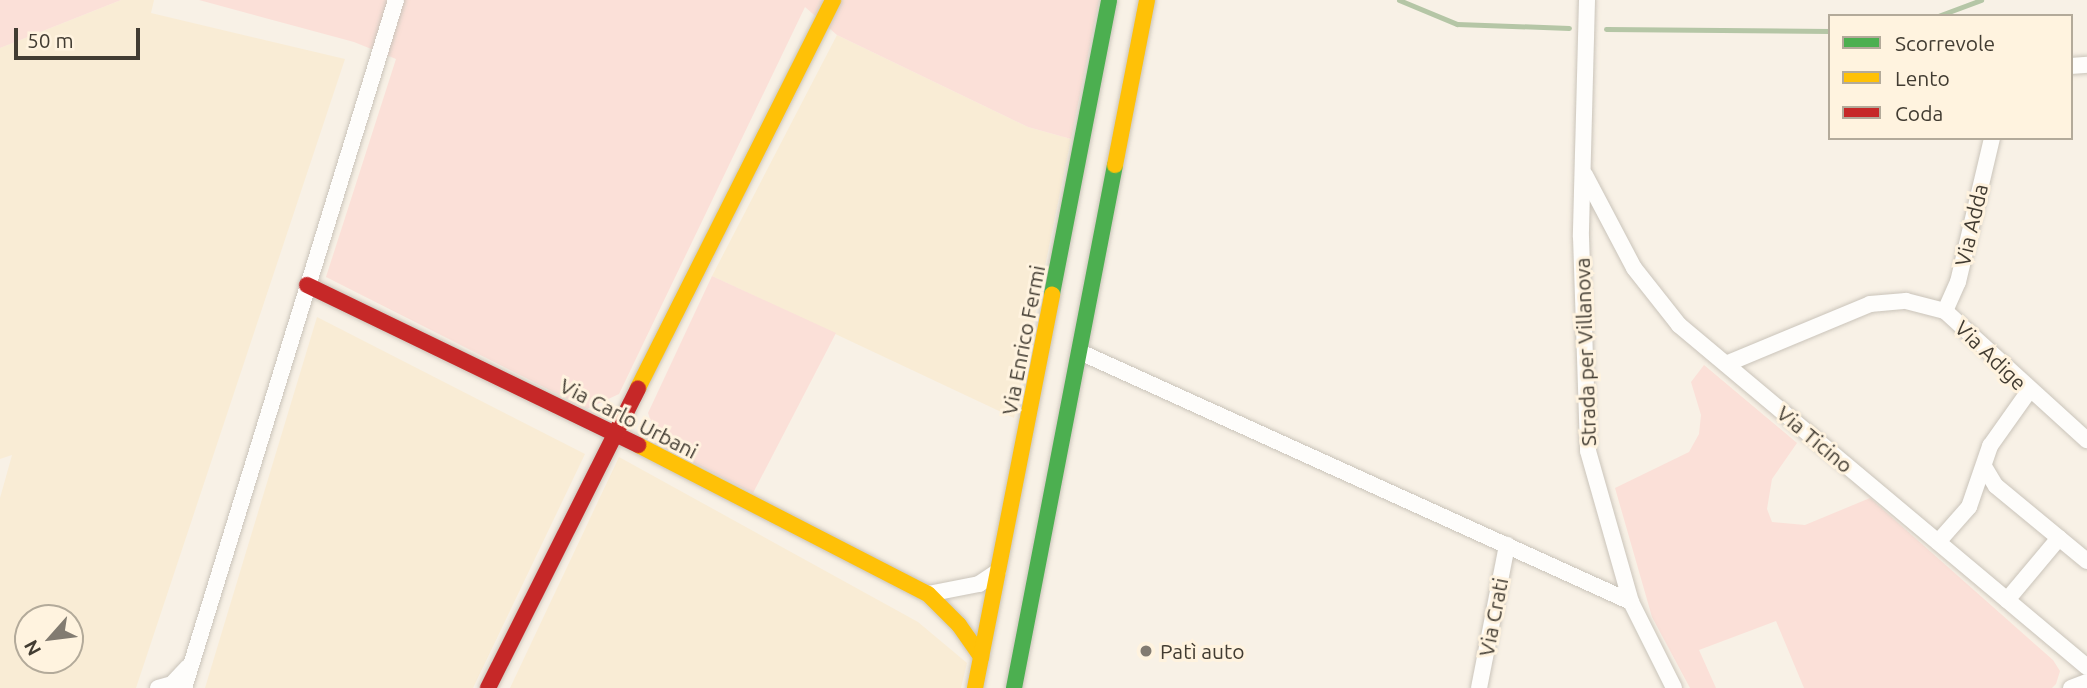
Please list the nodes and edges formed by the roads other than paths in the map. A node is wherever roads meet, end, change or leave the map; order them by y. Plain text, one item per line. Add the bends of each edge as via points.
1 (396, 0) edge
2 (833, 0) edge
3 (1109, 0) edge
4 (1147, 0) edge
5 (1587, 0) edge
6 (1992, 140) edge
7 (1585, 175) junction
8 (307, 285) junction
9 (1945, 311) junction
10 (1080, 352) junction
11 (1726, 365) junction
12 (2029, 391) junction
13 (616, 434) junction
14 (2087, 440) edge
15 (1985, 468) junction
16 (2059, 538) junction
17 (1938, 542) junction
18 (1507, 545) junction
19 (2087, 561) edge
20 (998, 571) junction
21 (928, 594) junction
22 (2007, 600) junction
23 (1630, 602) junction
24 (981, 657) junction
25 (190, 666) junction
26 (2087, 667) edge
27 (2087, 682) edge
28 (143, 688) edge
29 (156, 688) edge
30 (184, 688) edge
31 (488, 688) edge
32 (975, 688) edge
33 (1014, 688) edge
34 (1479, 688) edge
35 (1674, 688) edge
36 (2071, 688) edge

1 - 8 street
2 - 13 street
3 - 20 street, Via Enrico Fermi
4 - 10 street
5 - 7 street, Strada per Villanova
6 - 9 street, Via Adda via 1958,282
7 - 11 street, Via Ticino via 1634,268 1679,325
7 - 23 street, Strada per Villanova via 1581,237 1587,451
8 - 13 street, Via Carlo Urbani
8 - 25 street
9 - 11 street, Via Adige via 1906,301 1870,304
9 - 12 street, Via Adige
10 - 18 street
10 - 33 street
11 - 17 street, Via Ticino
12 - 14 street, Via Adige
12 - 15 street via 1990,446
13 - 21 street, Via Carlo Urbani
13 - 31 street
15 - 16 street via 1996,486
15 - 17 street via 1969,507
16 - 19 street
16 - 22 street
17 - 22 street, Via Ticino
18 - 23 street
18 - 34 street, Via Crati
20 - 21 street via 979,584
20 - 24 street, Via Enrico Fermi
21 - 24 street, Via Carlo Urbani via 959,625
22 - 26 street, Via Ticino
23 - 35 street, Strada per Villanova
24 - 32 street, Via Enrico Fermi
25 - 29 street via 172,684
25 - 30 street
27 - 36 street
28 - 29 street

